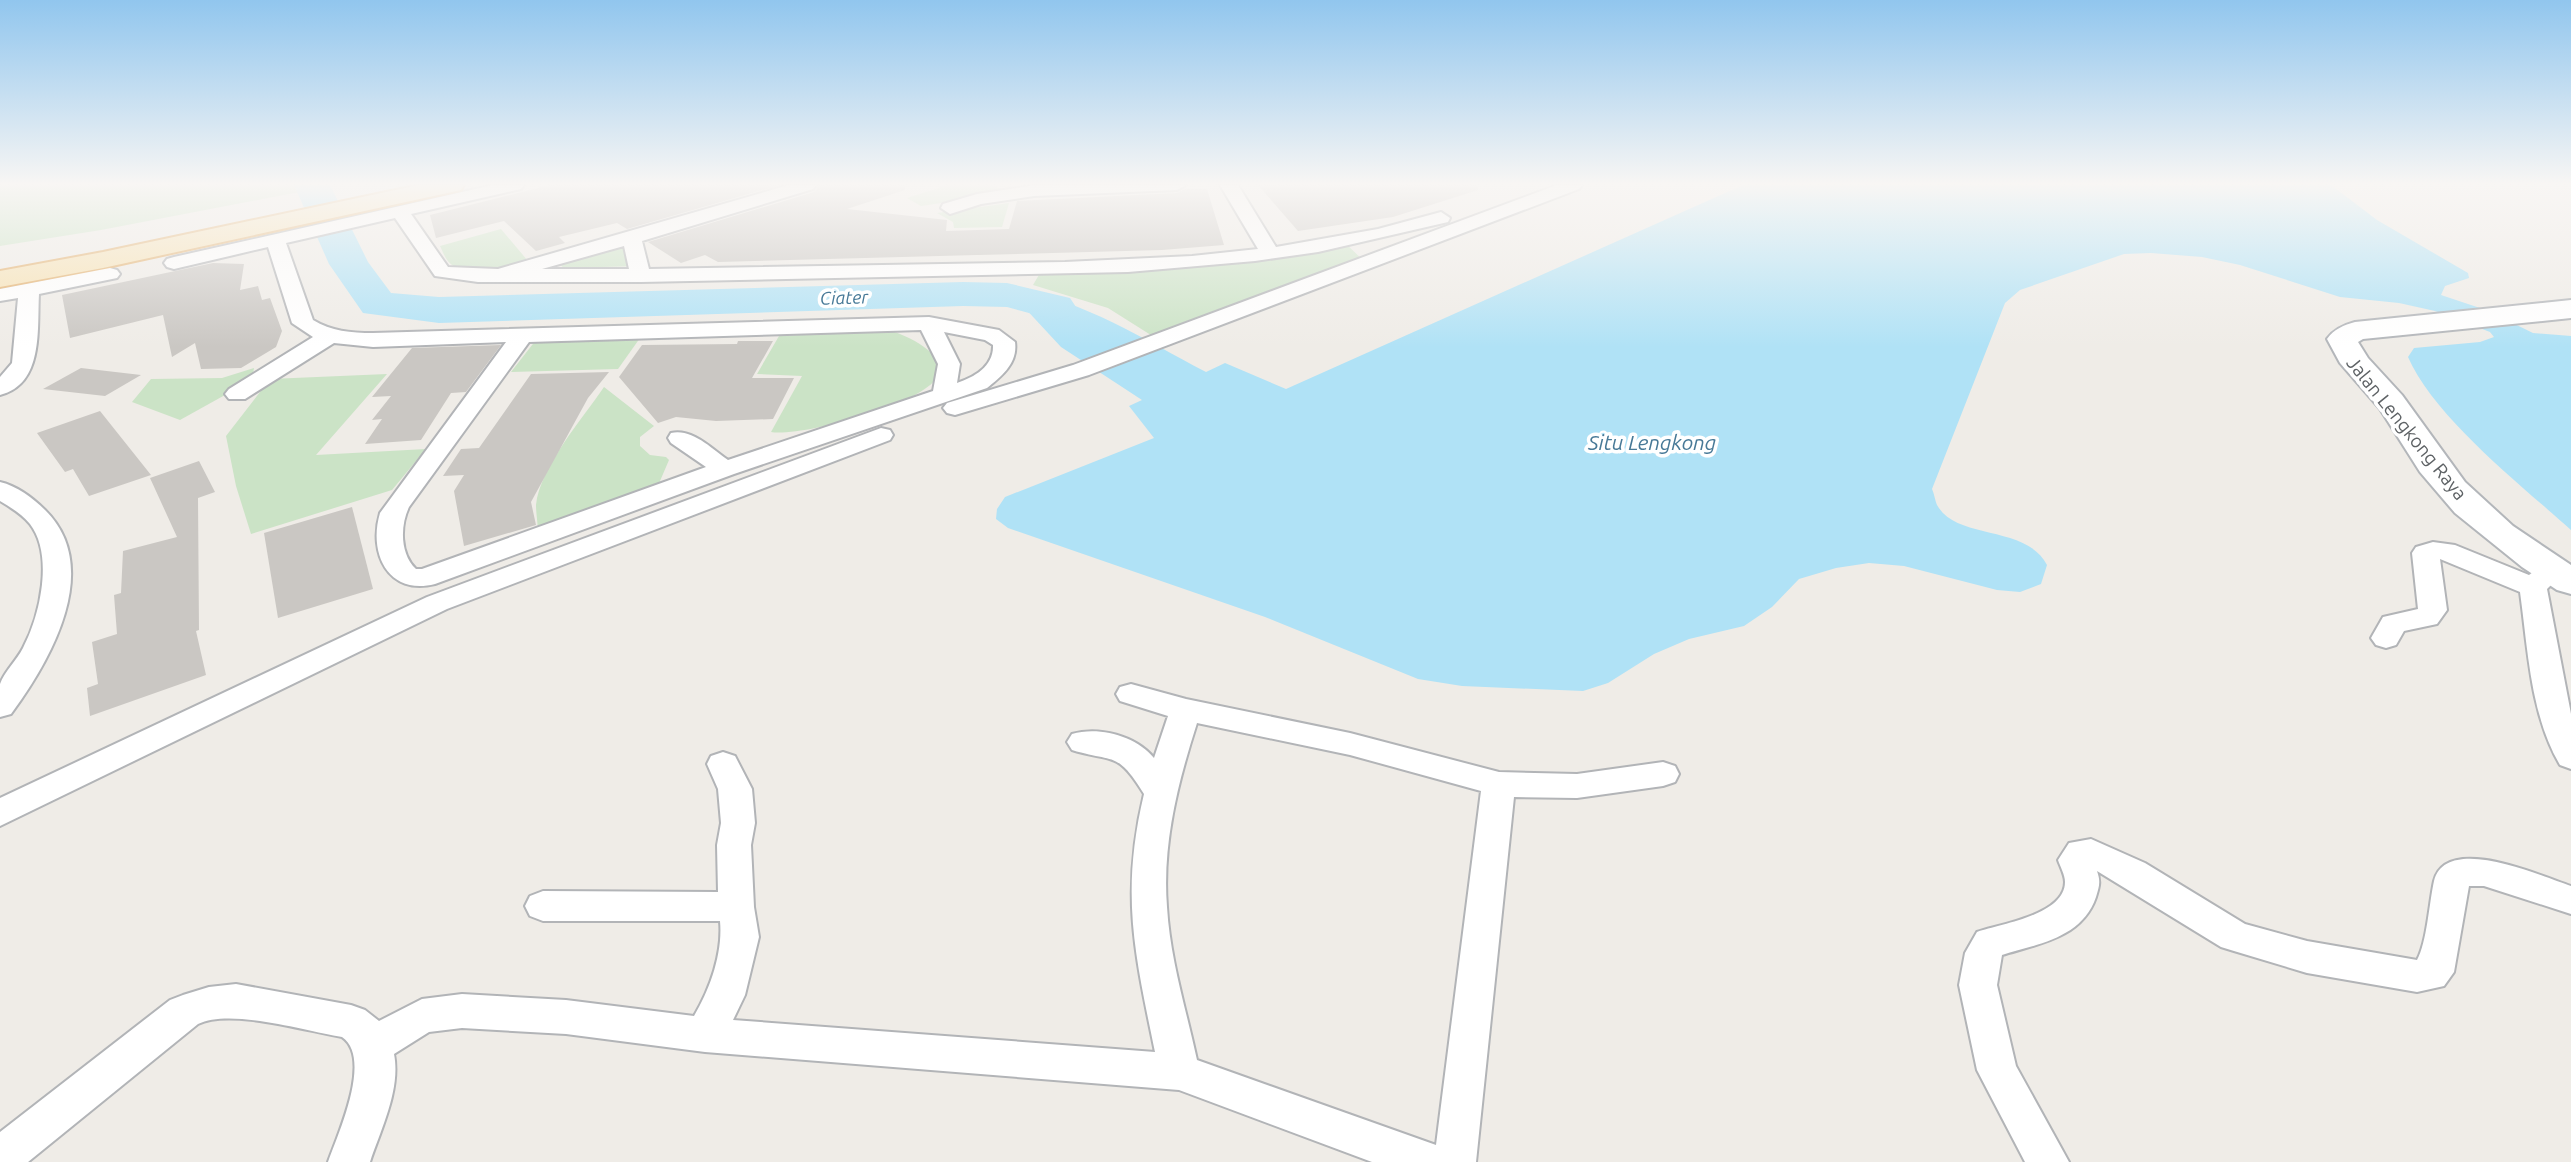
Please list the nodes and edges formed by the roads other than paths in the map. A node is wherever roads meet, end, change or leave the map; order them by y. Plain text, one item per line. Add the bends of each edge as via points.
1 (151, 239) edge
2 (195, 239) edge
3 (231, 239) edge
4 (271, 239) edge
5 (419, 239) edge
6 (628, 239) edge
7 (632, 239) edge
8 (1262, 239) edge
9 (1351, 239) edge
10 (1429, 239) edge
11 (1270, 253) junction
12 (0, 258) edge
13 (174, 263) dead end
14 (110, 274) dead end
15 (499, 275) junction
16 (641, 275) junction
17 (0, 279) edge
18 (29, 291) junction
19 (0, 295) edge
20 (2571, 309) edge
21 (929, 323) junction
22 (329, 336) junction
23 (522, 336) junction
24 (0, 388) edge
25 (237, 394) dead end
26 (944, 394) junction
27 (680, 438) dead end
28 (725, 469) junction
29 (0, 490) edge
30 (2552, 579) edge
31 (2386, 638) dead end
32 (1131, 694) dead end
33 (0, 706) edge
34 (1186, 710) junction
35 (1083, 742) dead end
36 (2571, 757) edge
37 (723, 764) dead end
38 (1663, 774) dead end
39 (1500, 784) junction
40 (1161, 795) junction
41 (0, 813) edge
42 (2571, 900) edge
43 (543, 906) dead end
44 (736, 906) junction
45 (705, 1035) junction
46 (372, 1045) junction
47 (1179, 1072) junction
48 (0, 1158) edge
49 (349, 1162) edge
50 (1427, 1162) edge
51 (1455, 1162) edge
52 (2048, 1162) edge

1 - 12 main road
2 - 17 main road
3 - 13 street
4 - 22 street via 303,323
5 - 15 street via 442,272
6 - 15 street
7 - 16 street
8 - 11 street
9 - 11 street
10 - 41 street via 1081,370 944,411 437,603
11 - 16 street via 1146,265
14 - 18 street
15 - 16 street
18 - 19 street
18 - 24 street via 23,363 17,375
20 - 30 street, Jalan Lengkong Raya via 2355,331 2342,338 2346,351 2390,401 2440,474 2469,506
21 - 23 street
21 - 26 street via 950,364
21 - 26 street via 991,335 1004,342 1006,350 1004,359 979,383
22 - 23 street via 373,340
22 - 25 street
23 - 28 street via 391,516 389,543 408,577 425,578
26 - 28 street
27 - 28 street
29 - 33 street via 20,501 47,530 57,570 57,588 41,645
30 - 31 street via 2433,550 2426,553 2433,610 2427,617 2393,624
30 - 36 street via 2552,705
32 - 34 street
34 - 39 street via 1350,744
34 - 40 street
35 - 40 street via 1108,743 1135,756
37 - 44 street via 735,789
38 - 39 street via 1577,786
39 - 51 street
40 - 47 street via 1148,894 1152,943
42 - 52 street via 2484,872 2457,873 2435,972 2417,976 2307,957 2234,936 2132,873 2091,852 2081,853 2076,860 2083,882 2075,905 2046,928 1990,943 1978,985 1997,1070
43 - 44 street
44 - 45 street via 740,937 726,995
45 - 46 street via 566,1017 461,1010 422,1016
45 - 47 street
46 - 48 street via 365,1032 351,1022 236,1001 203,1003 184,1012
46 - 49 street via 375,1082
47 - 50 street

